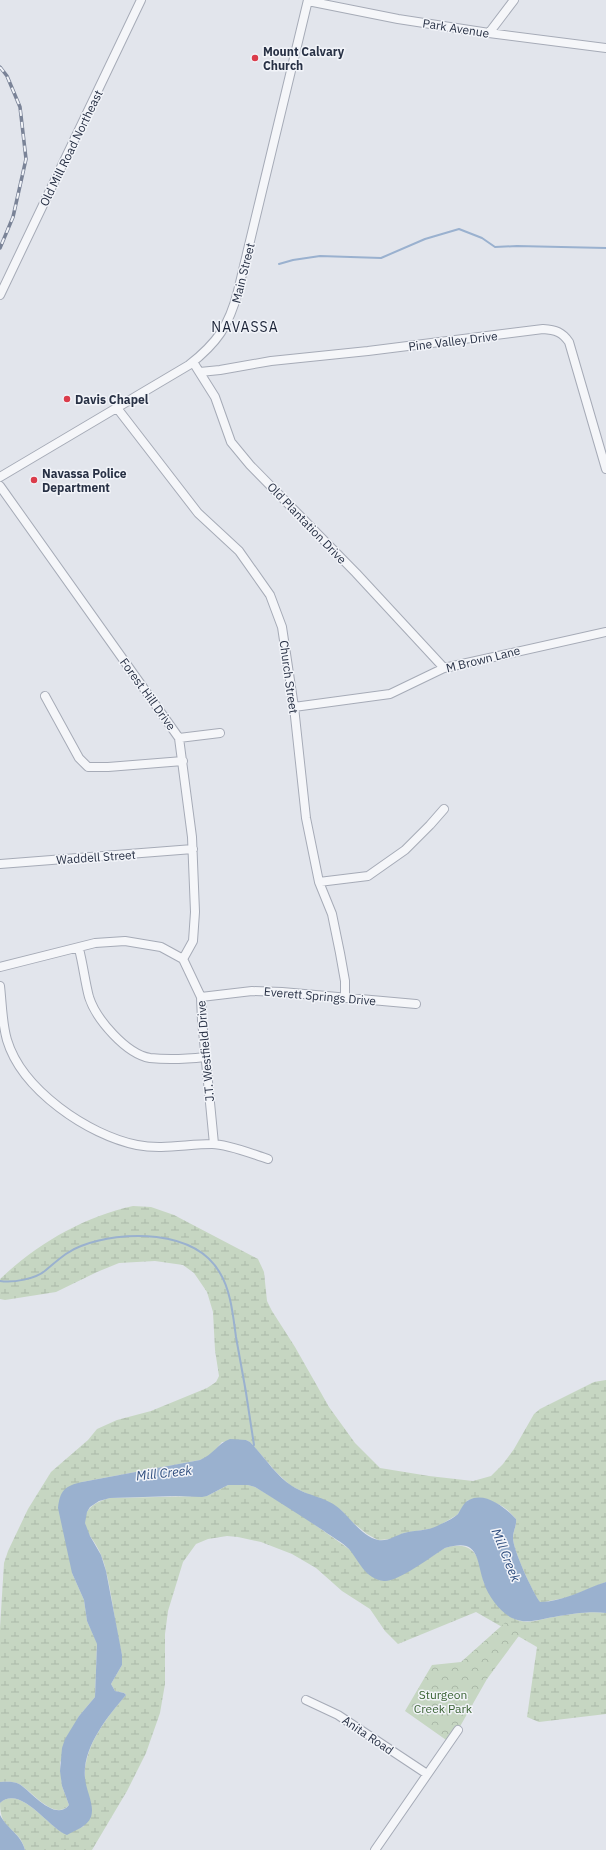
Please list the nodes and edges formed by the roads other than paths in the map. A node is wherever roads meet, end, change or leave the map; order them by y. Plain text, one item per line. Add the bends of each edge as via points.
1 (142, 0) edge
2 (308, 0) edge
3 (514, 0) edge
4 (488, 33) junction
5 (606, 48) edge
6 (0, 296) edge
7 (193, 362) junction
8 (200, 372) junction
9 (117, 408) junction
10 (606, 469) edge
11 (0, 477) edge
12 (0, 486) edge
13 (606, 632) edge
14 (444, 668) junction
15 (45, 696) dead end
16 (294, 707) junction
17 (220, 733) dead end
18 (179, 738) junction
19 (183, 761) junction
20 (444, 809) dead end
21 (193, 849) junction
22 (0, 864) edge
23 (319, 882) junction
24 (79, 949) junction
25 (183, 959) junction
26 (0, 967) edge
27 (0, 986) edge
28 (201, 997) junction
29 (345, 998) junction
30 (416, 1004) dead end
31 (205, 1057) junction
32 (214, 1144) junction
33 (268, 1159) dead end
34 (306, 1700) dead end
35 (458, 1730) dead end
36 (427, 1774) junction
37 (375, 1850) edge

1 - 6 street, Old Mill Road Northeast
2 - 4 street, Park Avenue via 398,19
2 - 7 street, Main Street via 234,310 218,339
3 - 4 street
4 - 5 street, Park Avenue
7 - 8 street, Old Plantation Drive
7 - 9 street, Main Street
8 - 10 street, Pine Valley Drive via 271,361 543,329 555,330 564,334 569,342
8 - 14 street, Old Plantation Drive via 215,397 231,442
9 - 11 street, Main Street
9 - 16 street, Church Street via 198,513 239,551 270,595 282,627
12 - 18 street, Forest Hill Drive
13 - 14 street, M Brown Lane
14 - 16 street, M Brown Lane via 390,694
15 - 19 street via 79,758 88,767
16 - 23 street, Church Street via 306,818
17 - 18 street
18 - 19 street, Forest Hill Drive
19 - 21 street, Forest Hill Drive
20 - 23 street via 405,850 368,876
21 - 22 street, Waddell Street
21 - 25 street, Forest Hill Drive via 196,912 193,941
23 - 29 street, Church Street via 332,914 345,981
24 - 25 street via 95,943 125,941 161,947
24 - 26 street
24 - 31 street via 89,997 102,1023 124,1046 148,1058
25 - 28 street, J.T. Westfield Drive
27 - 32 street via 7,1039 13,1055 32,1084 66,1112 102,1132 137,1145 169,1147
28 - 29 street, Everett Springs Drive via 252,991
28 - 31 street, J.T. Westfield Drive
29 - 30 street, Everett Springs Drive
31 - 32 street, J.T. Westfield Drive
32 - 33 street
34 - 36 street, Anita Road via 338,1716
35 - 36 street
36 - 37 street

